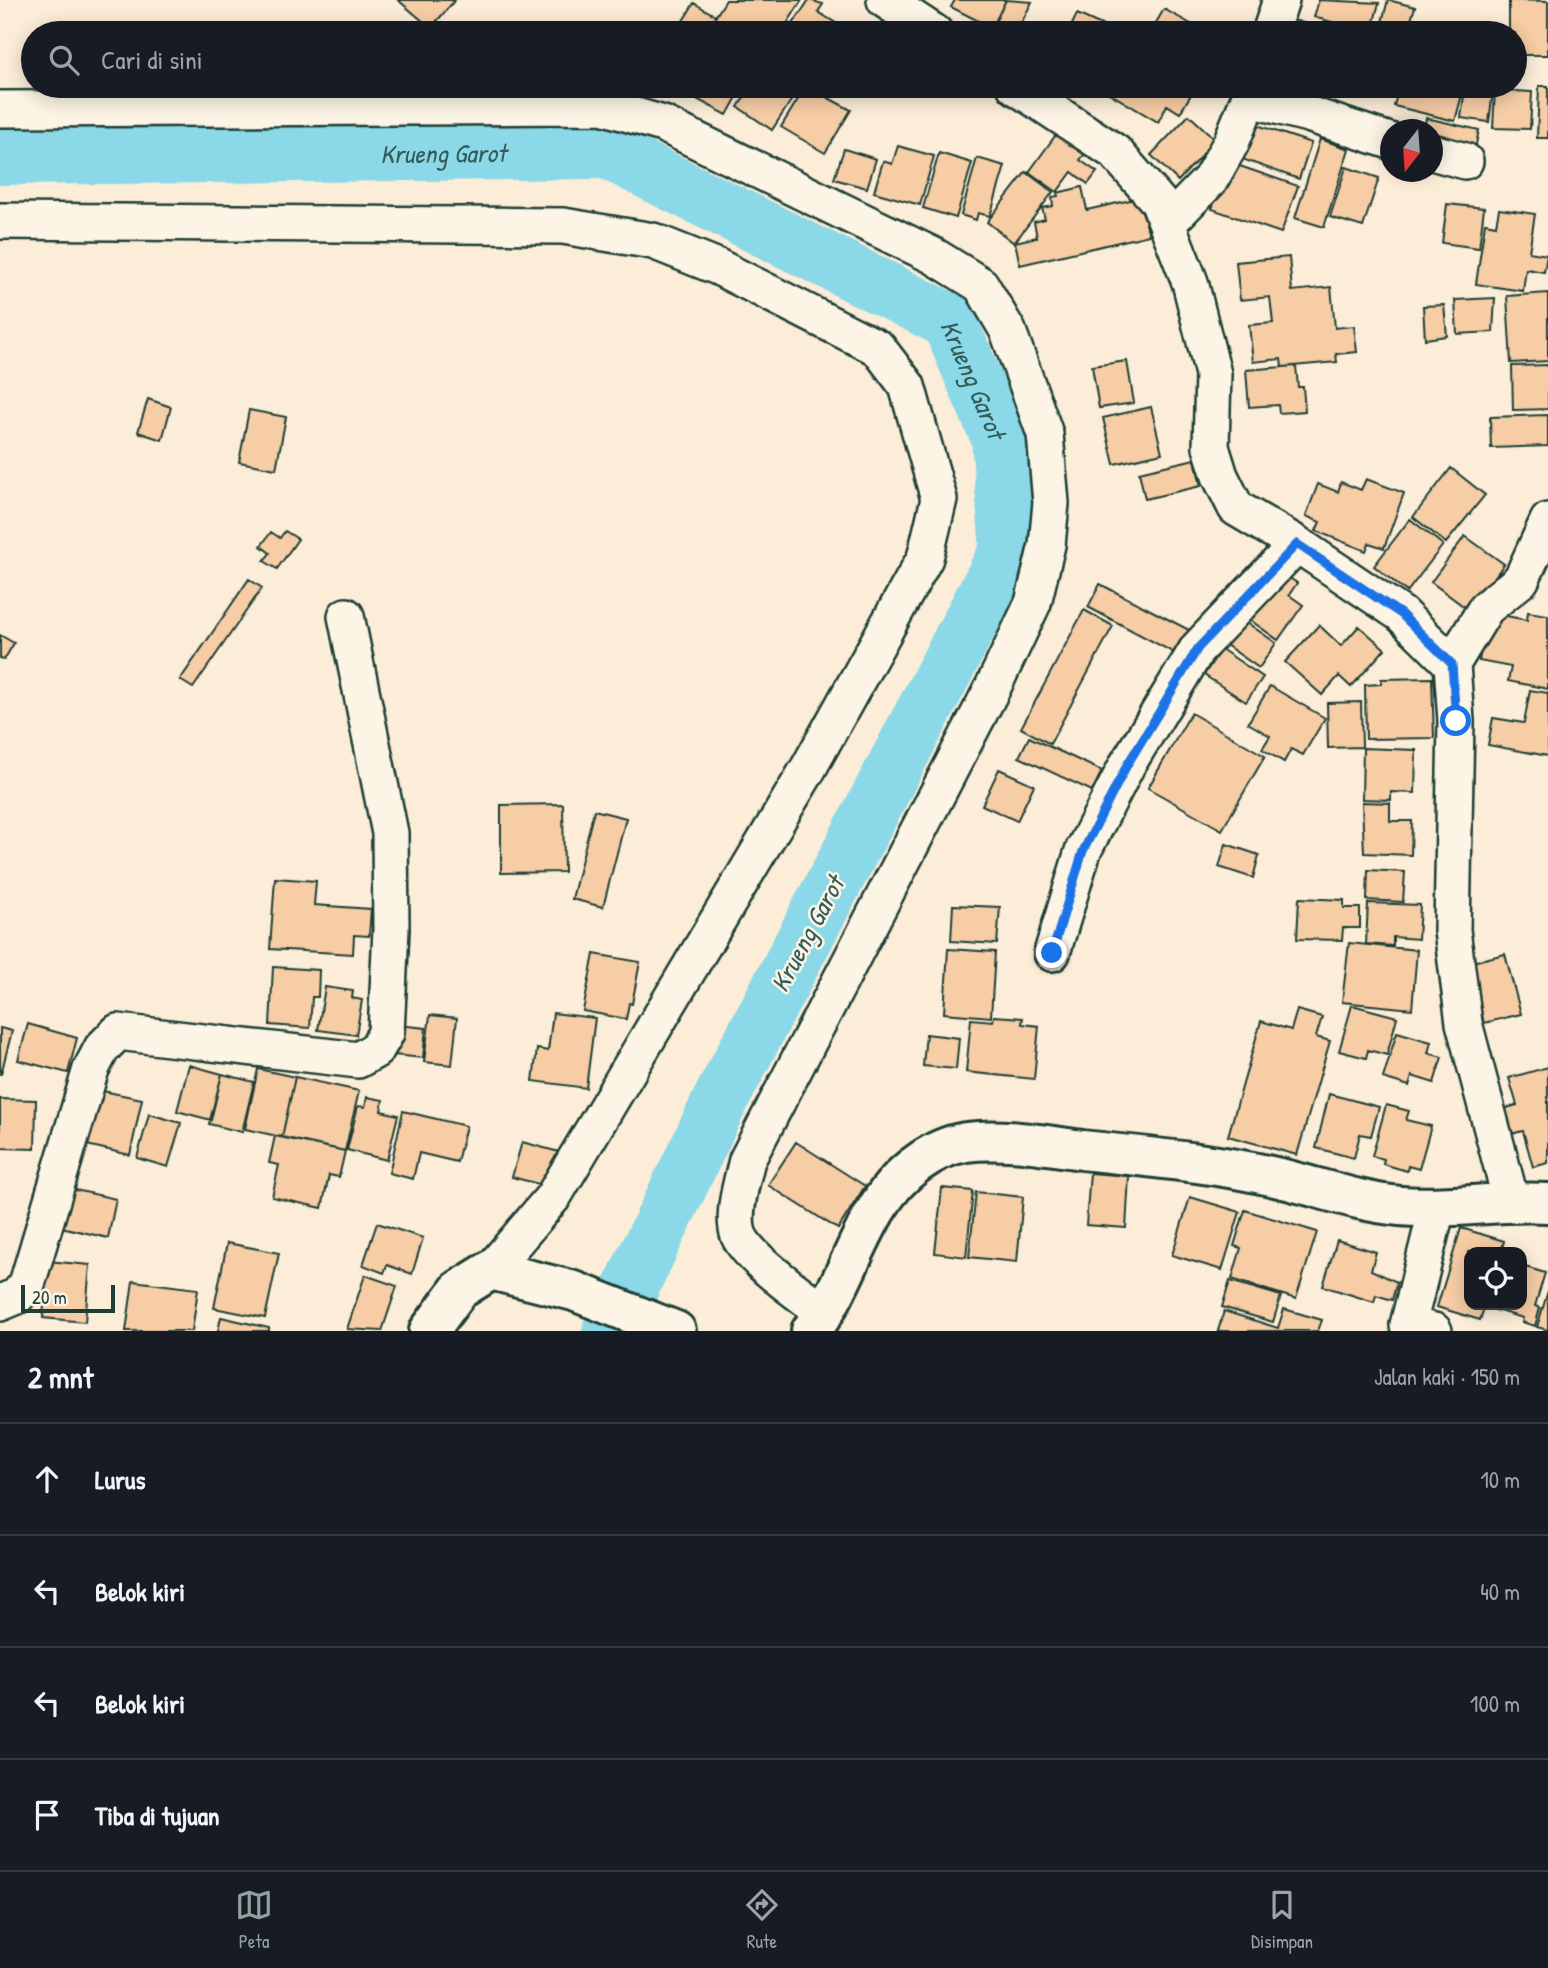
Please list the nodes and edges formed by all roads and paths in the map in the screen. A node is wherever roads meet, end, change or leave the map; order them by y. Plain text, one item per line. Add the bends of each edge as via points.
1 (885, 0) edge
2 (1281, 0) edge
3 (917, 21) edge
4 (1274, 21) edge
5 (1033, 98) edge
6 (1250, 98) edge
7 (1265, 98) edge
8 (0, 109) edge
9 (1380, 137) edge
10 (0, 221) edge
11 (1167, 224) junction
12 (1548, 521) edge
13 (1297, 544) junction
14 (1535, 582) edge
15 (346, 616) dead end
16 (1452, 664) junction
17 (1052, 953) dead end
18 (1511, 1201) junction
19 (1548, 1203) edge
20 (1437, 1208) junction
21 (491, 1270) junction
22 (0, 1303) edge
23 (818, 1322) edge
24 (1416, 1329) edge
25 (429, 1331) edge
26 (676, 1331) edge

1 - 3 street
2 - 4 street
5 - 11 street via 1115,152 1158,201
6 - 11 street via 1210,180
7 - 9 street
8 - 23 street via 602,106 663,124 934,256 981,285 1007,331 1045,434 1051,503 1047,545 1034,603 747,1160 737,1198 739,1236
10 - 21 street via 563,226 653,241 718,267 878,348 907,386 939,499 925,558 808,769 553,1197
11 - 13 street via 1190,282 1213,374 1212,447 1220,476 1236,508
12 - 14 street
13 - 16 street via 1401,614
13 - 17 street via 1198,648 1127,765 1083,851
14 - 16 street via 1486,608
15 - 22 street via 390,833 386,1033 376,1050 358,1060 118,1032 108,1039 91,1069 27,1284 17,1296
16 - 18 street via 1456,721 1452,930 1464,1023
18 - 19 street
18 - 20 street
20 - 23 street via 1397,1206 1190,1161 1024,1143 967,1142 937,1149 892,1185
20 - 24 street
21 - 25 street via 459,1290
21 - 26 street via 575,1291

